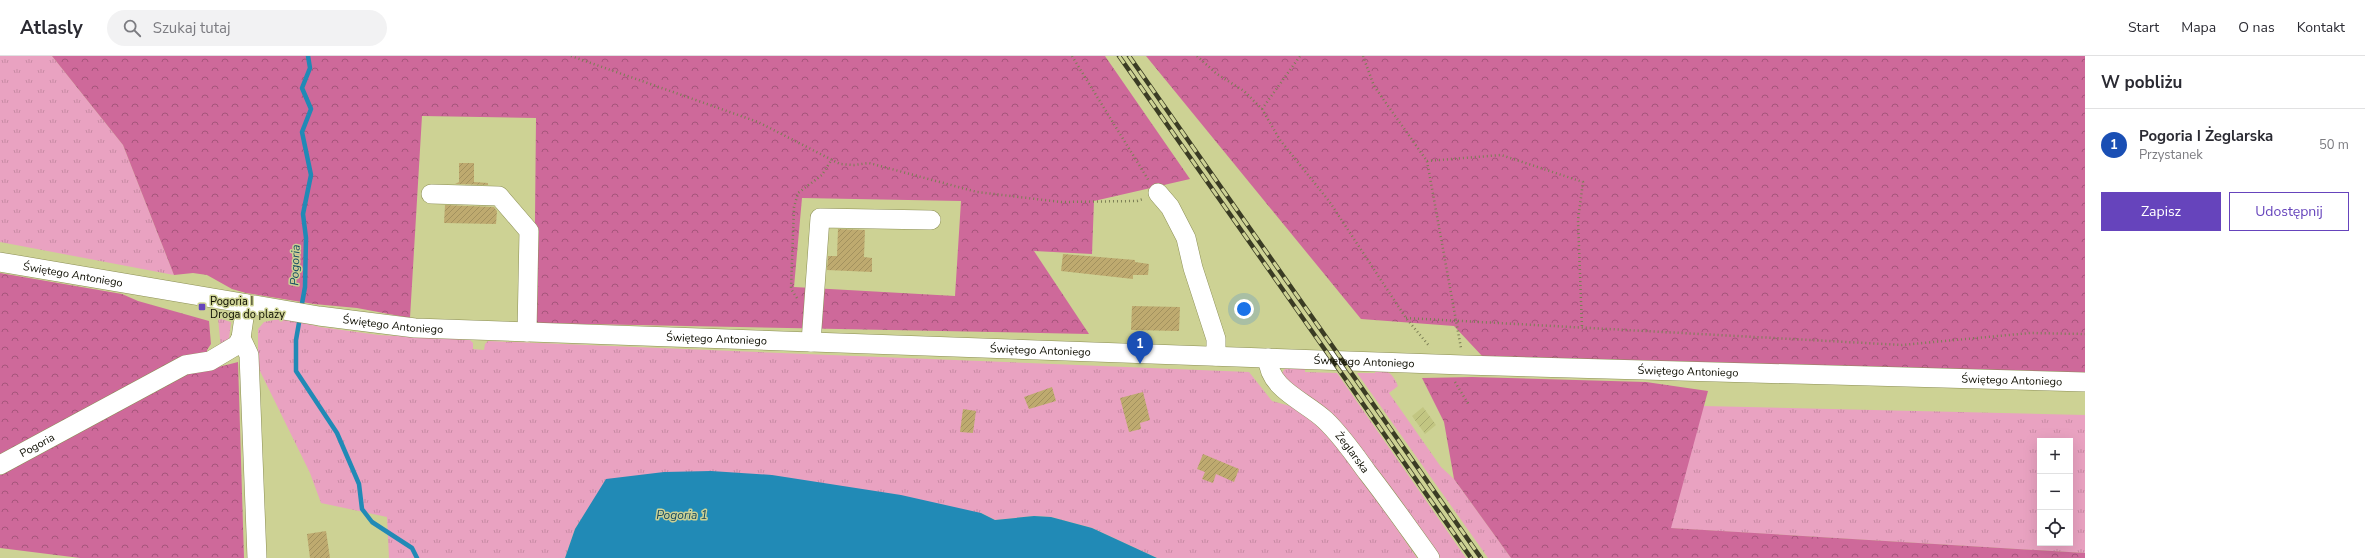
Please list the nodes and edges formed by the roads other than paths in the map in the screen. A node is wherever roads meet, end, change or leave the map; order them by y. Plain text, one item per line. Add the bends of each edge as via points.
1 (1158, 193) road end
2 (430, 194) dead end
3 (931, 220) dead end
4 (0, 262) edge
5 (246, 304) junction
6 (527, 332) junction
7 (241, 338) junction
8 (811, 342) junction
9 (1216, 356) junction
10 (1268, 358) junction
11 (2085, 382) edge
12 (0, 465) edge
13 (257, 558) edge
14 (1430, 558) edge

1 - 9 street via 1170,207 1186,238 1216,339
2 - 6 street via 499,196 529,231
3 - 8 street via 820,218
4 - 5 street, Świętego Antoniego
5 - 6 street, Świętego Antoniego via 394,327
5 - 7 street
6 - 8 street, Świętego Antoniego
7 - 12 street, Pogoria via 234,348 208,362 185,365
7 - 13 street via 249,355
8 - 9 street, Świętego Antoniego
9 - 10 street, Świętego Antoniego
10 - 11 street, Świętego Antoniego
10 - 14 street, Żeglarska via 1269,372 1276,382 1313,409 1333,429

